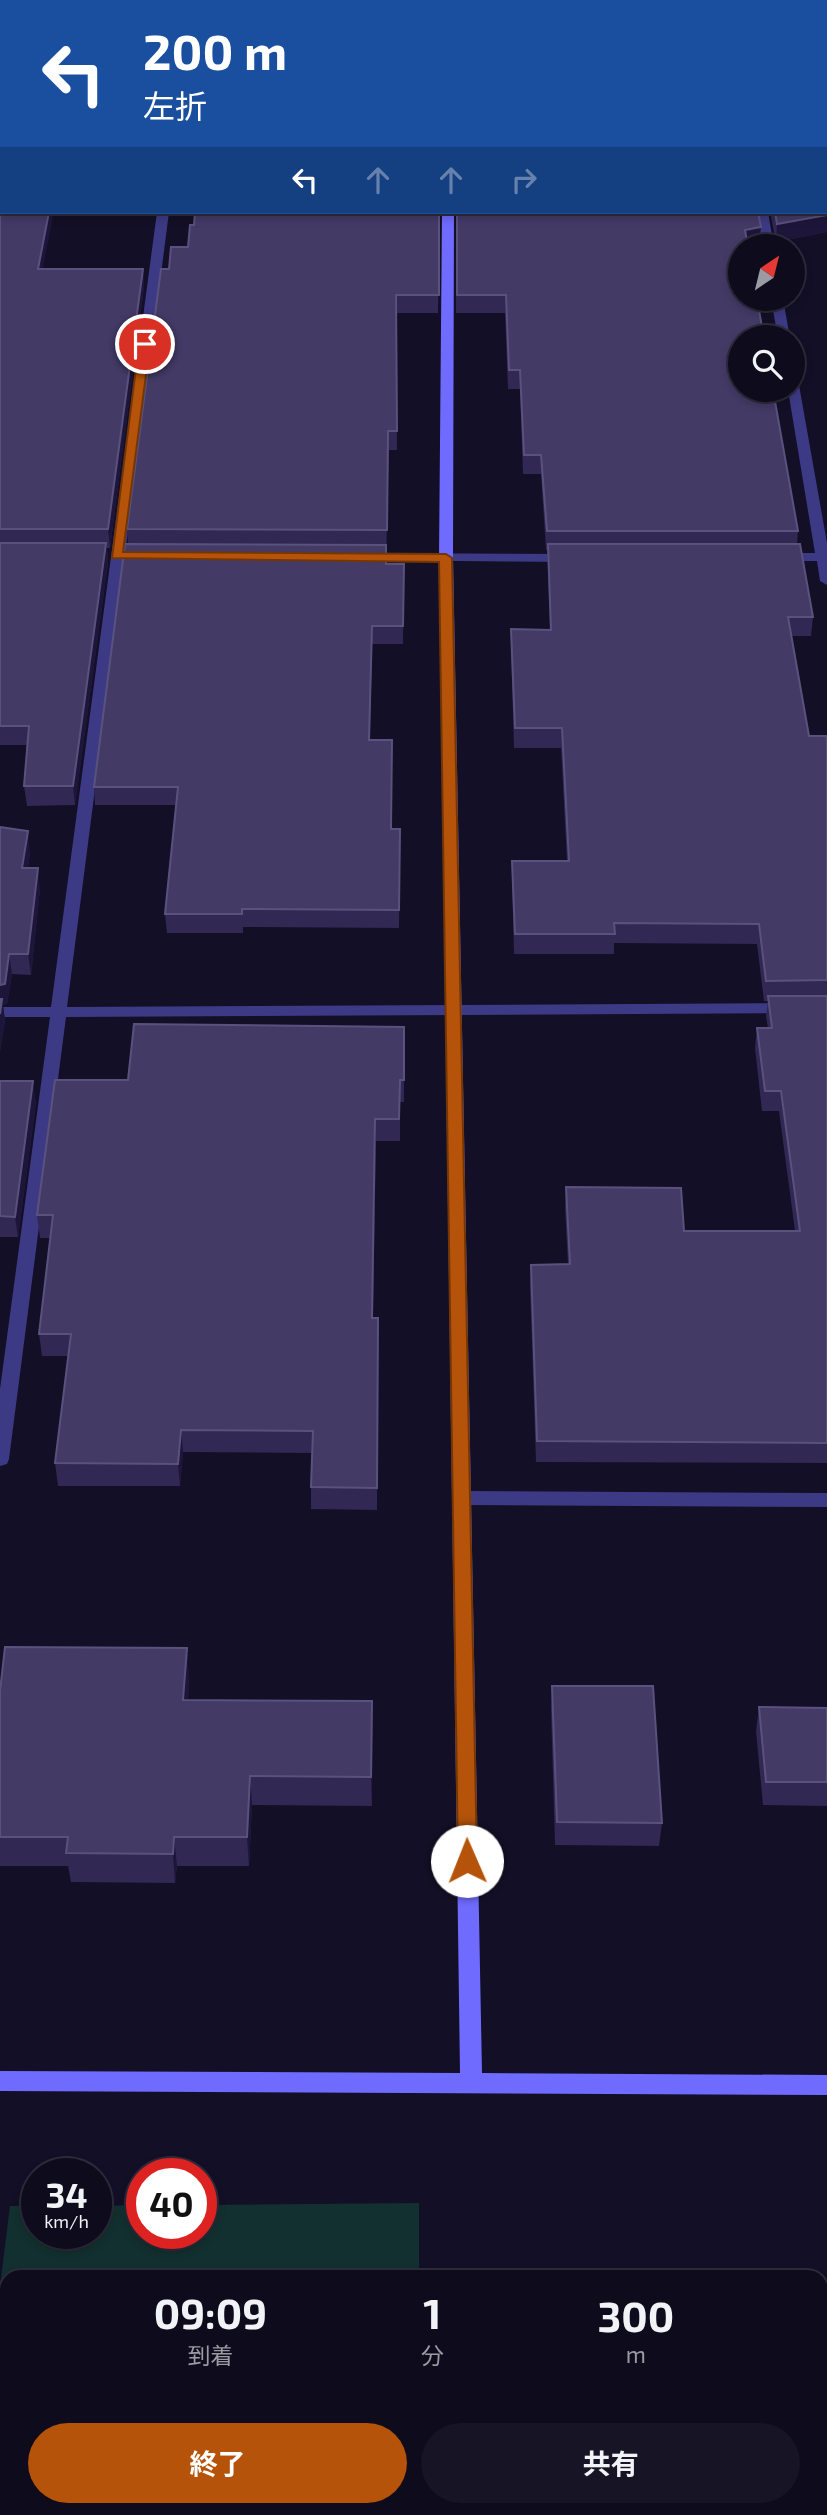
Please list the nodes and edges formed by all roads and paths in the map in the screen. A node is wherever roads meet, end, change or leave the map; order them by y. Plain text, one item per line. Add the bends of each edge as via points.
1 (163, 214) edge
2 (448, 214) edge
3 (762, 214) edge
4 (766, 234) edge
5 (796, 402) edge
6 (350, 557) edge
7 (767, 557) edge
8 (825, 557) edge
9 (446, 558) junction
10 (586, 558) edge
11 (827, 581) edge
12 (827, 1008) edge
13 (0, 1012) edge
14 (453, 1012) junction
15 (60, 1013) junction
16 (0, 1459) edge
17 (461, 1498) junction
18 (827, 1500) edge
19 (0, 2081) edge
20 (471, 2084) junction
21 (827, 2085) edge

1 - 15 street
2 - 9 street
3 - 4 street
5 - 8 street
6 - 9 street
7 - 8 street
8 - 11 street
9 - 10 street
9 - 14 street
12 - 14 street
13 - 15 street
14 - 15 street
14 - 17 street
15 - 16 street
17 - 18 street
17 - 20 street
19 - 20 street
20 - 21 street

